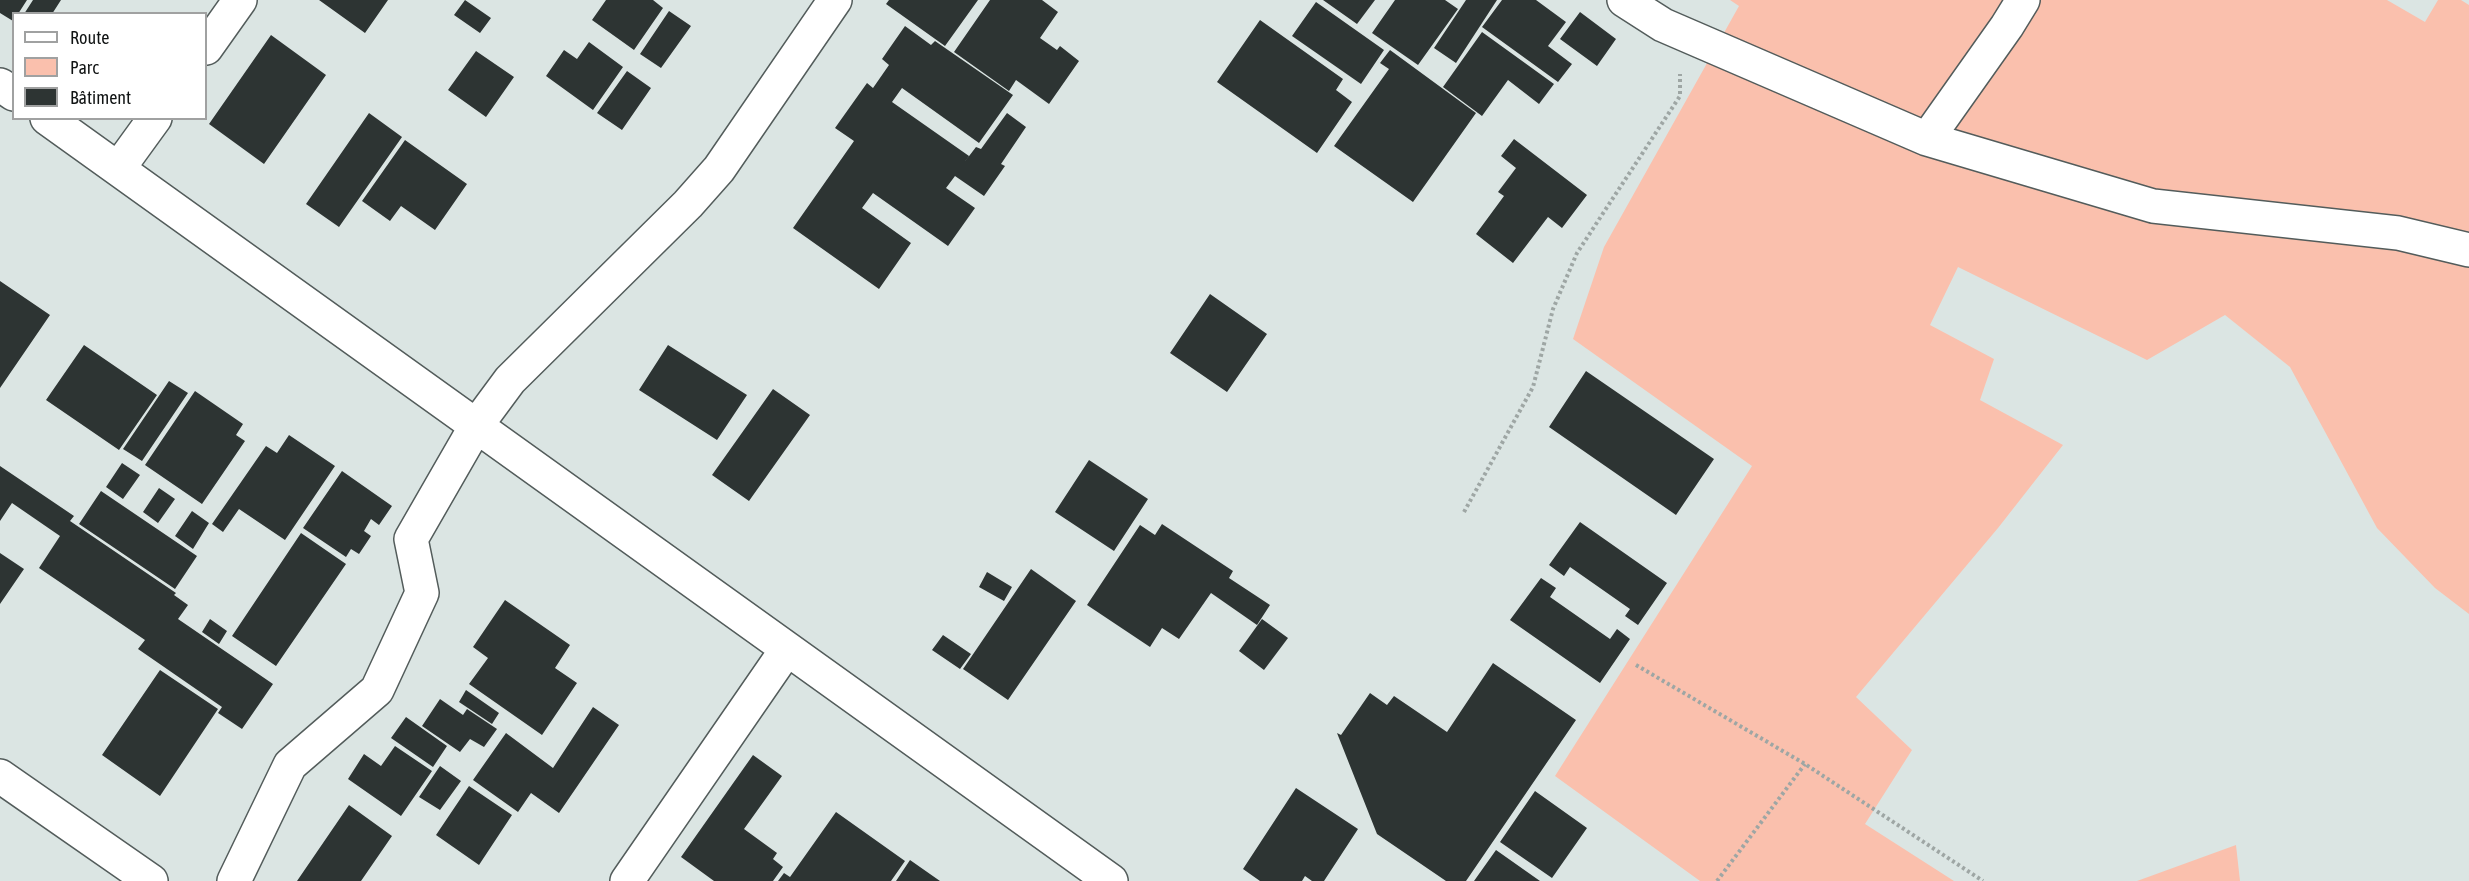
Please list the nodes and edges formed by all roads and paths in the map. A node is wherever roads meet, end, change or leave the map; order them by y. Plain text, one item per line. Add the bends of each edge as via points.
1 (240, 0) edge
2 (835, 0) edge
3 (1624, 0) edge
4 (2023, 0) edge
5 (1663, 25) junction
6 (207, 47) edge
7 (50, 120) edge
8 (154, 120) edge
9 (1927, 139) junction
10 (118, 169) junction
11 (2469, 250) edge
12 (476, 426) junction
13 (1464, 512) dead end
14 (787, 649) junction
15 (1635, 665) dead end
16 (1805, 764) junction
17 (0, 776) edge
18 (152, 881) edge
19 (234, 881) edge
20 (627, 881) edge
21 (1111, 881) edge
22 (1717, 881) edge
23 (1983, 881) edge

1 - 6 street
2 - 12 street via 718,169 688,204 510,380
3 - 5 street
4 - 9 street
5 - 9 street
5 - 13 path via 1680,66 1680,96 1577,253 1553,309 1533,387
7 - 10 street
8 - 10 street
9 - 11 street via 2153,206 2398,233
10 - 12 street
12 - 14 street
12 - 19 street via 411,539 422,593 377,690 290,765
14 - 20 street
14 - 21 street
15 - 16 path
16 - 22 path
16 - 23 path
17 - 18 street

